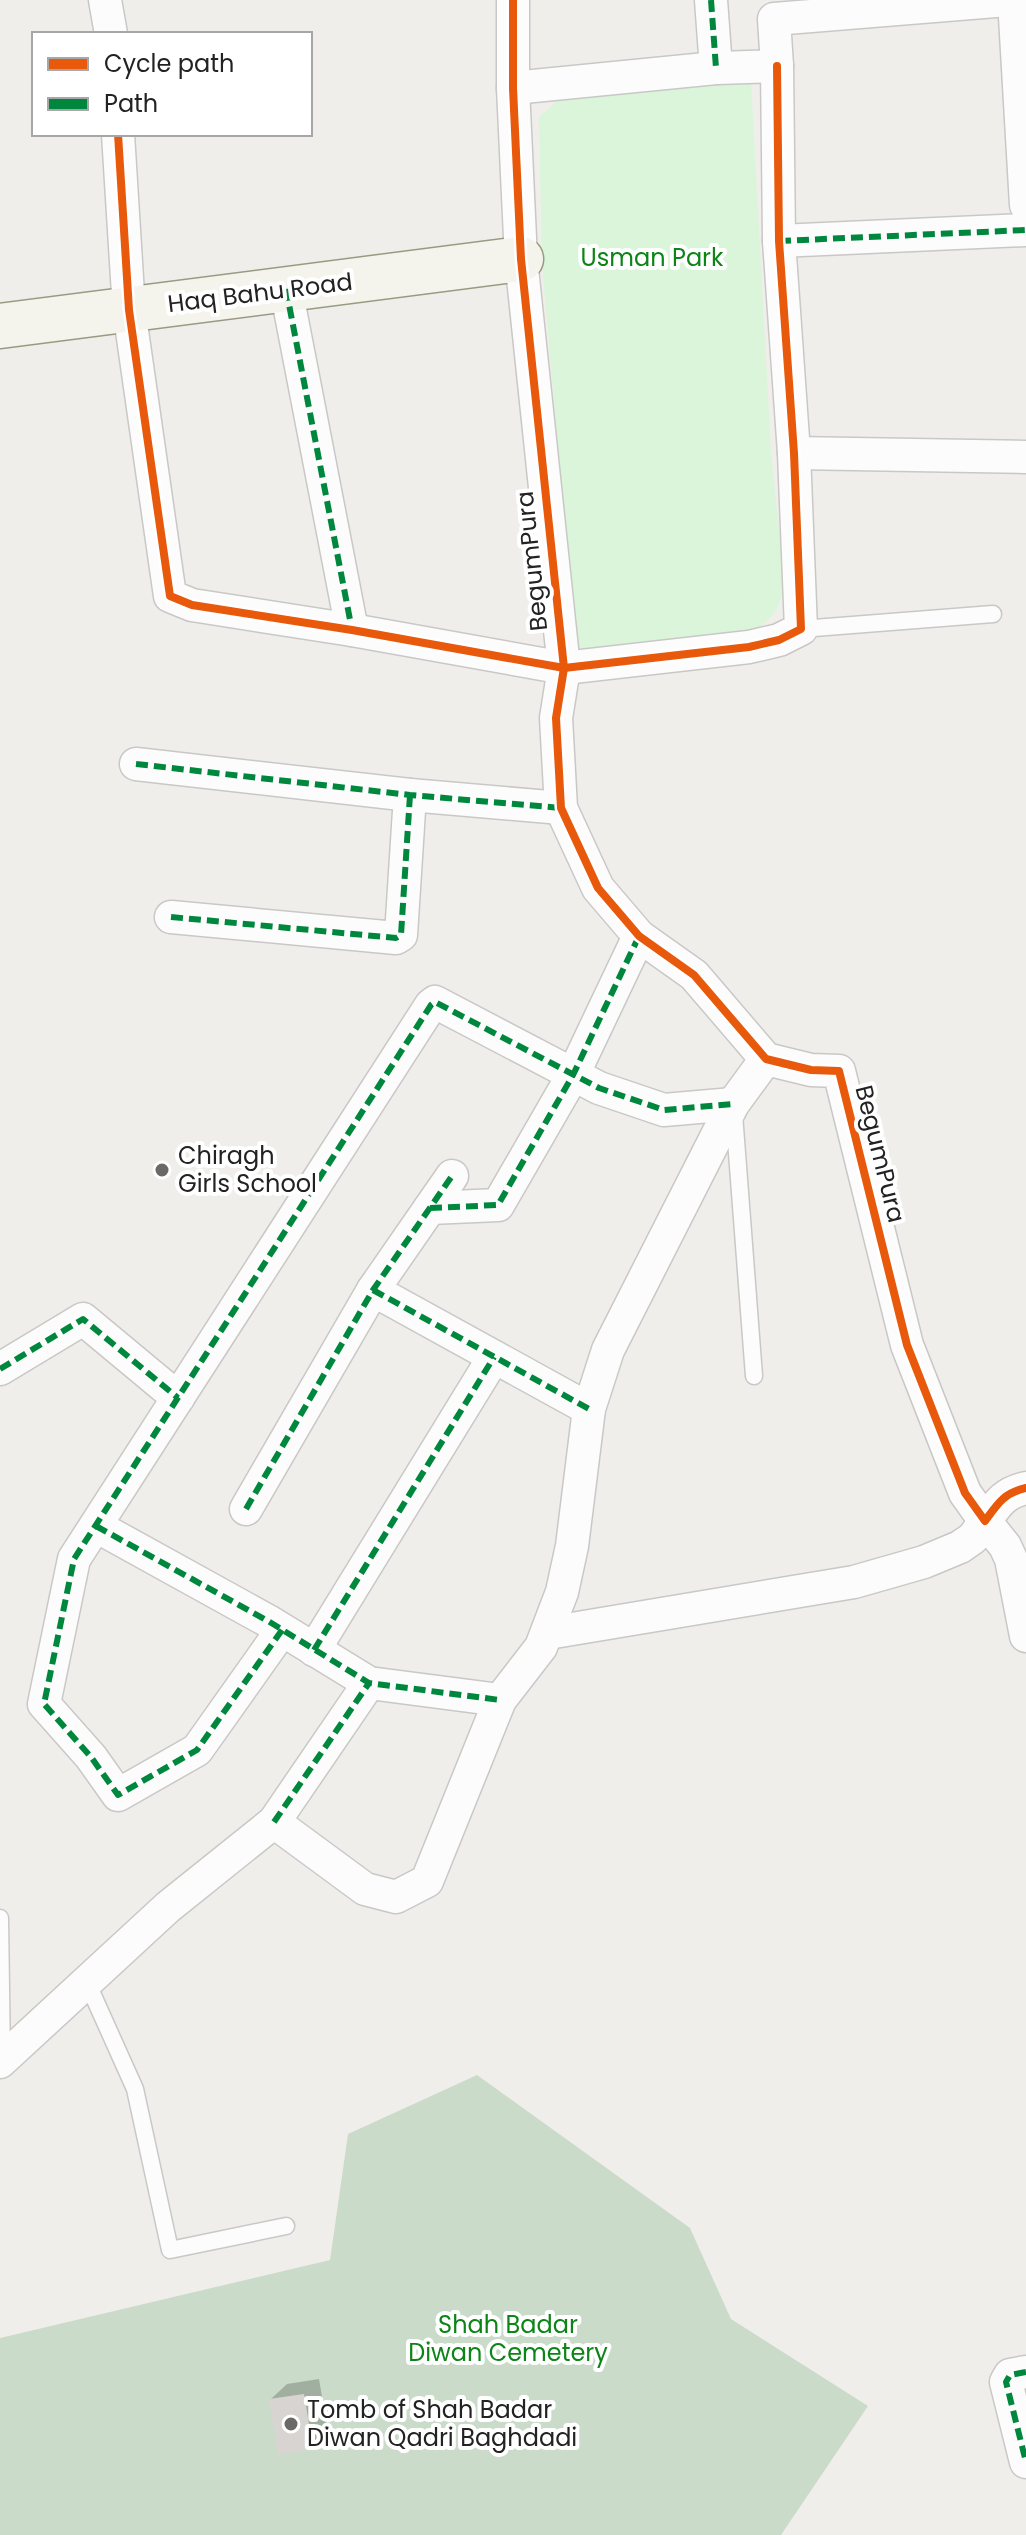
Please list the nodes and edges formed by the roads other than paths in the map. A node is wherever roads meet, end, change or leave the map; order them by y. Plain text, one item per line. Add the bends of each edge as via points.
1 (105, 0) edge
2 (513, 0) edge
3 (711, 0) edge
4 (1011, 0) edge
5 (111, 32) edge
6 (777, 66) junction
7 (716, 68) junction
8 (513, 88) junction
9 (118, 136) edge
10 (1026, 205) edge
11 (1026, 230) edge
12 (779, 241) junction
13 (521, 259) junction
14 (286, 289) junction
15 (129, 310) junction
16 (0, 326) edge
17 (794, 453) junction
18 (1026, 457) edge
19 (993, 614) dead end
20 (801, 629) junction
21 (352, 630) junction
22 (564, 668) junction
23 (136, 764) dead end
24 (410, 795) junction
25 (561, 808) junction
26 (171, 917) dead end
27 (639, 936) junction
28 (766, 1059) junction
29 (573, 1075) junction
30 (733, 1104) junction
31 (452, 1176) dead end
32 (430, 1208) junction
33 (373, 1290) junction
34 (494, 1357) junction
35 (0, 1369) edge
36 (754, 1376) dead end
37 (178, 1398) junction
38 (589, 1409) junction
39 (1026, 1488) edge
40 (246, 1509) dead end
41 (985, 1521) junction
42 (96, 1526) junction
43 (282, 1630) junction
44 (548, 1633) junction
45 (1026, 1636) edge
46 (314, 1650) junction
47 (369, 1683) junction
48 (500, 1700) junction
49 (274, 1822) junction
50 (0, 1918) edge
51 (87, 1982) junction
52 (1, 2061) edge
53 (286, 2226) dead end
54 (1026, 2372) edge
55 (1026, 2462) edge

1 - 5 street
2 - 8 street, BegumPura
3 - 7 street
4 - 6 street via 774,19
4 - 10 street
6 - 7 street
6 - 12 street
7 - 8 street
8 - 13 street, BegumPura
9 - 15 street
11 - 12 street
12 - 17 street
13 - 14 street, Haq Bahu Road
13 - 22 street, BegumPura
14 - 15 street, Haq Bahu Road
14 - 21 street
15 - 16 street, Haq Bahu Road
15 - 21 street via 170,596 192,605
17 - 18 street
17 - 20 street
19 - 20 lane
20 - 22 street via 749,647
21 - 22 street
22 - 25 street, BegumPura via 556,718
23 - 24 street
24 - 25 street
24 - 26 street via 401,935 396,938
25 - 27 street, BegumPura via 598,888
27 - 28 street, BegumPura via 694,975
27 - 29 street
28 - 30 street
28 - 41 street, BegumPura via 839,1071 907,1345 965,1493
29 - 30 street via 664,1110
29 - 32 street via 498,1205
29 - 37 street via 433,1002
30 - 36 lane
30 - 38 street via 608,1350
31 - 32 street
32 - 33 street
33 - 34 street
33 - 40 street
34 - 38 street
34 - 46 street
35 - 37 street via 83,1319
37 - 42 street
38 - 44 street via 572,1546
39 - 41 street via 1002,1497
41 - 44 street via 960,1547 854,1582
41 - 45 street via 1011,1559
42 - 43 street
42 - 43 street via 74,1559 44,1704 118,1795 197,1750
43 - 46 street
44 - 48 street
46 - 47 street
47 - 48 street
47 - 49 street
48 - 49 street via 427,1881 396,1897 365,1889
49 - 51 street via 168,1907
50 - 52 lane
51 - 52 street
51 - 53 lane via 135,2089 170,2250
54 - 55 street via 1006,2377

